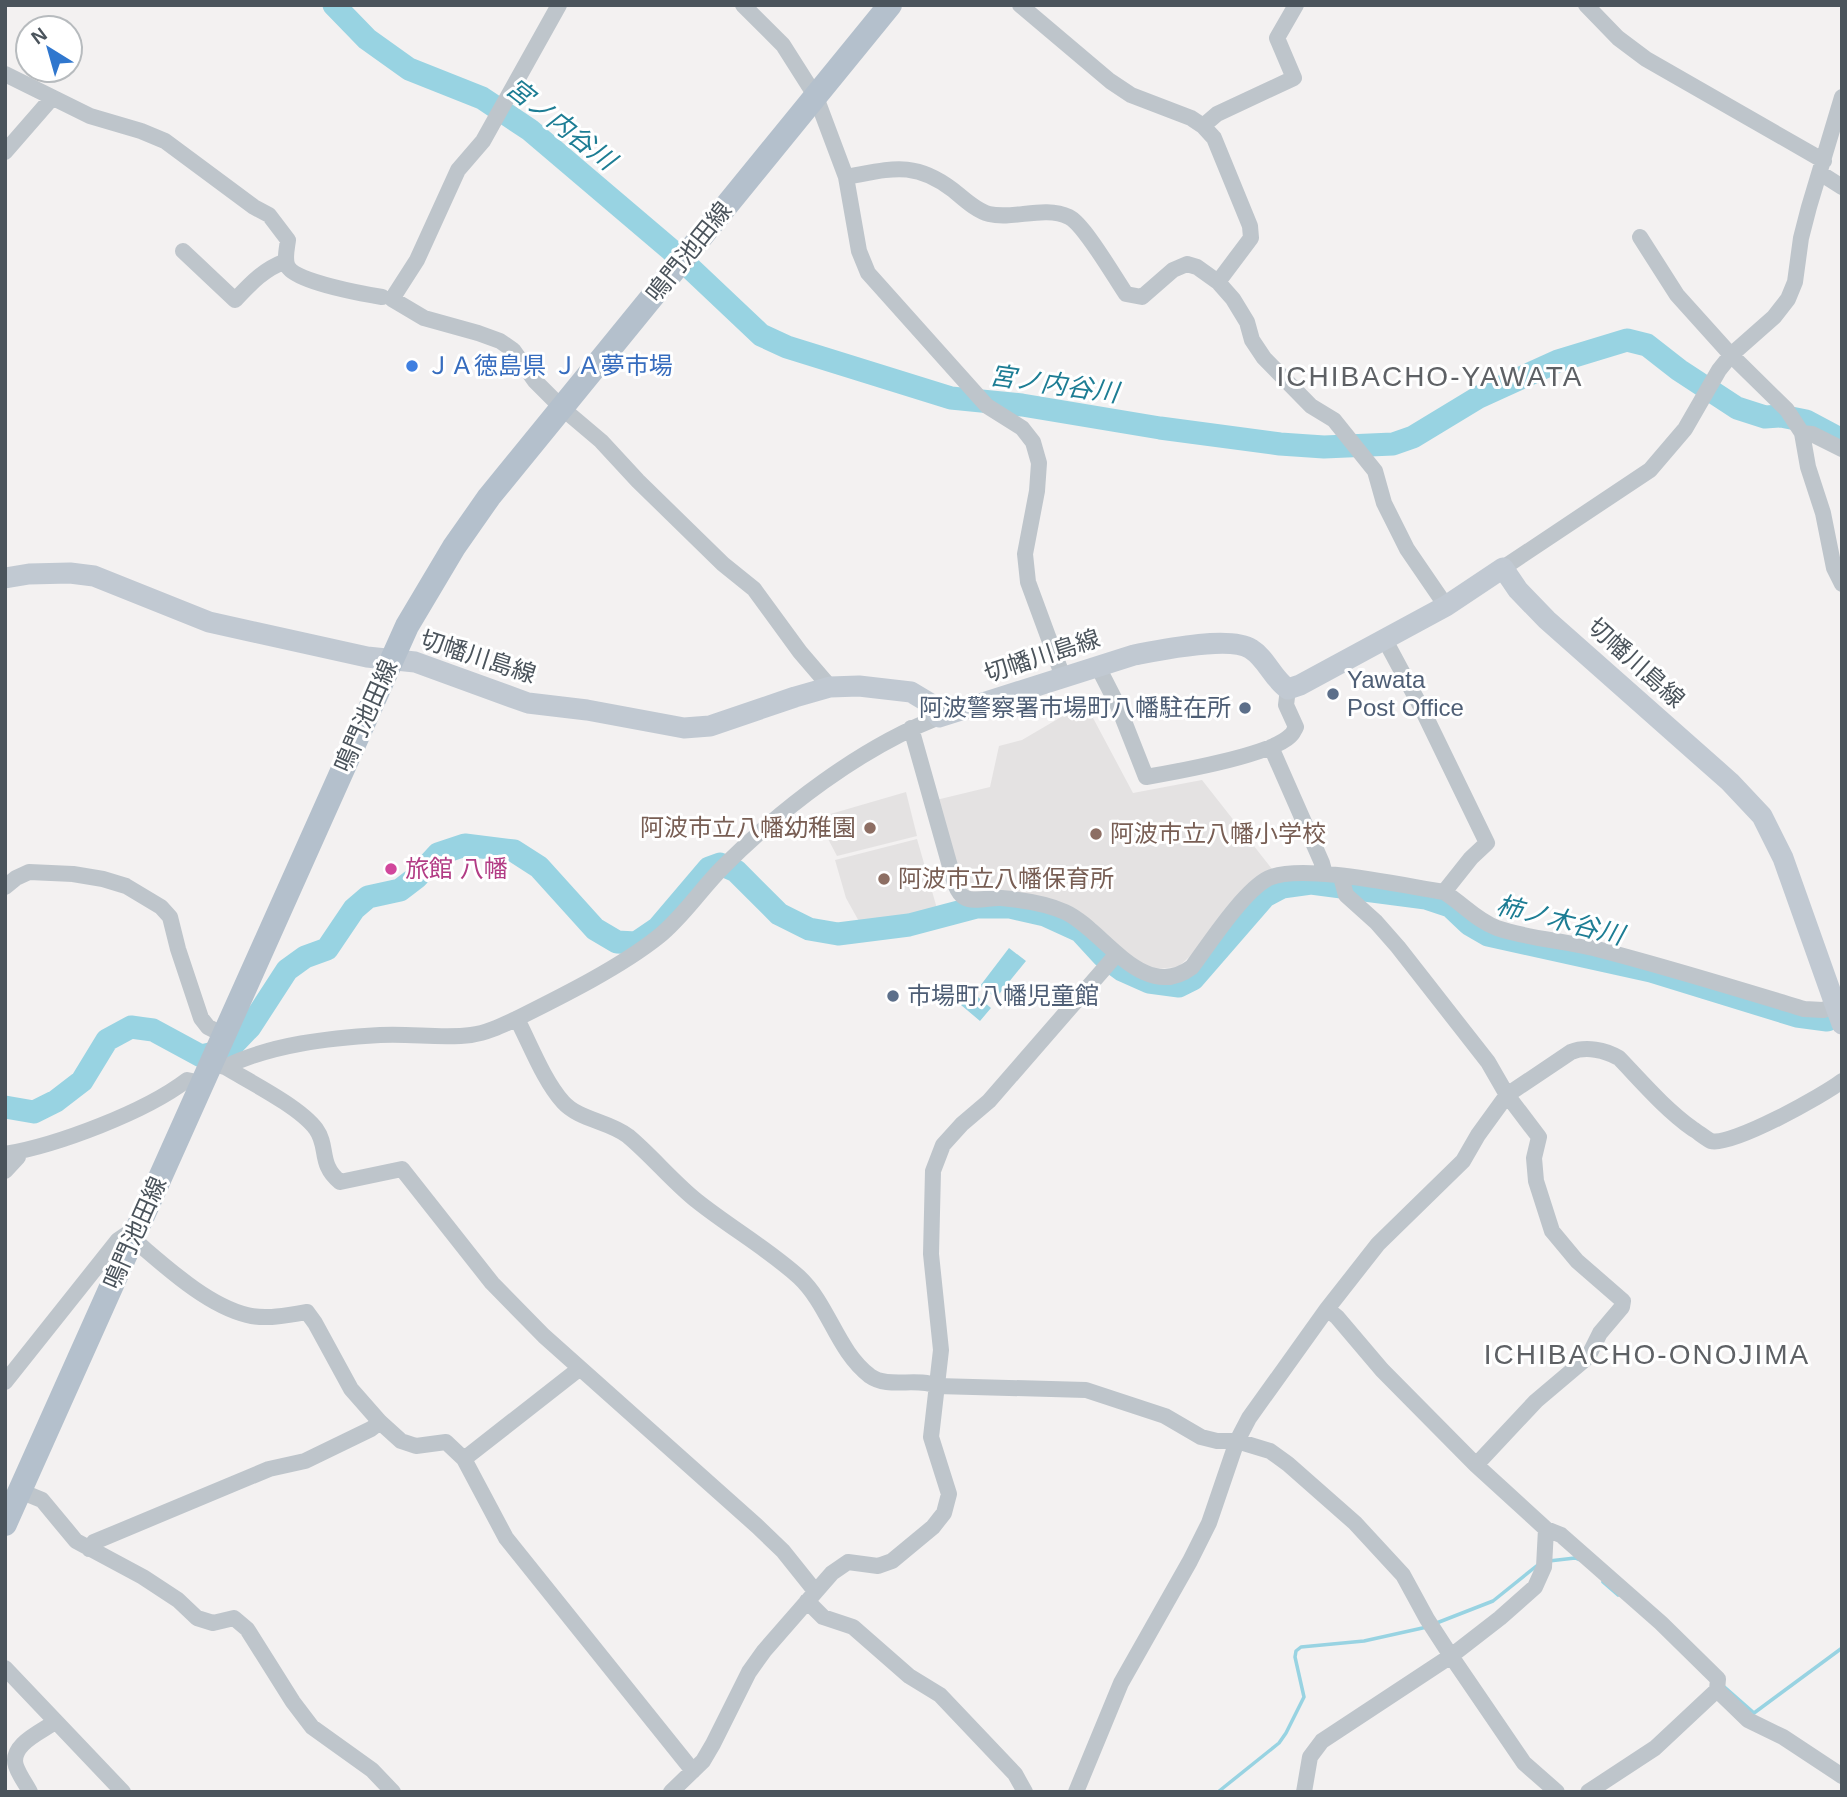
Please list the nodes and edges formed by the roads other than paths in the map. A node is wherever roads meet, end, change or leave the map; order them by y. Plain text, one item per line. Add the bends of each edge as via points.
1 (559, 5) edge
2 (743, 5) edge
3 (890, 5) edge
4 (1020, 5) edge
5 (1296, 5) edge
6 (1586, 5) edge
7 (5, 74) edge
8 (816, 97) junction
9 (1842, 97) edge
10 (52, 98) junction
11 (1203, 126) junction
12 (5, 152) edge
13 (1822, 167) junction
14 (846, 177) junction
15 (1842, 187) edge
16 (1640, 237) dead end
17 (183, 251) dead end
18 (286, 261) junction
19 (1217, 282) junction
20 (382, 297) dead end
21 (1731, 355) junction
22 (562, 408) junction
23 (1800, 429) junction
24 (1842, 449) edge
25 (1503, 568) junction
26 (5, 578) edge
27 (1842, 584) edge
28 (1446, 606) junction
29 (1385, 640) junction
30 (391, 659) junction
31 (1097, 665) junction
32 (1063, 677) junction
33 (830, 687) junction
34 (1288, 689) junction
35 (939, 718) junction
36 (911, 729) junction
37 (1271, 747) junction
38 (1338, 881) junction
39 (5, 887) edge
40 (1444, 892) junction
41 (1116, 955) junction
42 (1839, 1013) edge
43 (517, 1019) junction
44 (215, 1059) junction
45 (1842, 1081) edge
46 (1507, 1095) junction
47 (10, 1153) edge
48 (5, 1171) edge
49 (136, 1232) junction
50 (1326, 1308) junction
51 (579, 1369) junction
52 (5, 1382) edge
53 (937, 1386) junction
54 (380, 1422) junction
55 (1237, 1441) junction
56 (464, 1459) junction
57 (1476, 1465) junction
58 (20, 1491) junction
59 (5, 1524) edge
60 (1546, 1530) junction
61 (89, 1549) junction
62 (811, 1596) junction
63 (1451, 1656) junction
64 (5, 1668) edge
65 (1718, 1685) junction
66 (55, 1722) junction
67 (693, 1771) junction
68 (1842, 1776) edge
69 (30, 1792) edge
70 (123, 1792) edge
71 (393, 1792) edge
72 (671, 1792) edge
73 (1025, 1792) edge
74 (1076, 1792) edge
75 (1304, 1792) edge
76 (1557, 1792) edge
77 (1588, 1792) edge

1 - 22 street via 483,141 458,170 417,260 392,299 424,318 500,341
2 - 8 street via 783,45
3 - 8 main road, 鳴門池田線
4 - 11 street via 1131,95
5 - 11 street via 1277,38 1294,78 1217,114
6 - 13 street via 1646,59
7 - 10 street
8 - 14 street
8 - 22 main road, 鳴門池田線
9 - 13 street
10 - 12 street
10 - 18 street via 165,141 269,215 288,240
11 - 19 street via 1214,138 1250,226 1251,238
13 - 15 street
13 - 21 street via 1788,299
14 - 19 street via 912,169 935,177 986,214 1070,217 1126,294 1142,298 1186,264
14 - 32 street via 859,251 868,273 987,406 1022,428 1033,442 1039,463 1025,567
16 - 21 street via 1677,295
17 - 18 street via 235,300 257,277
18 - 20 street via 297,275
19 - 28 street via 1233,299 1264,358 1311,406 1334,420 1375,471 1384,503 1407,549
21 - 23 street
21 - 25 street via 1685,429 1650,470
22 - 30 main road, 鳴門池田線 via 454,547
22 - 33 street via 754,589
23 - 24 street
23 - 27 street via 1834,568
25 - 28 main road
25 - 42 main road, 切幡川島線 via 1547,620 1752,804 1777,843
26 - 30 main road, 切幡川島線 via 70,573 94,576 209,622
28 - 29 main road
29 - 34 main road
29 - 40 street via 1487,843
30 - 33 main road, 切幡川島線 via 426,665 528,703 684,728 710,726
30 - 44 main road, 鳴門池田線
31 - 32 main road, 切幡川島線
31 - 34 main road, 切幡川島線 via 1161,649 1227,642 1250,648
31 - 37 street via 1146,778
32 - 35 main road, 切幡川島線
33 - 35 main road, 切幡川島線 via 911,692 931,704
34 - 37 street via 1286,705 1296,727
35 - 36 street
36 - 41 street via 962,896 1037,903 1066,912
36 - 43 street via 775,818 659,936 626,960
37 - 38 street via 1322,863
38 - 40 street
38 - 41 street via 1296,872 1269,878 1180,976 1163,977
38 - 46 street via 1406,956 1489,1062
39 - 44 street via 29,872 73,874 126,886 161,906 170,917
40 - 42 street via 1499,929 1670,968 1804,1009
41 - 53 street via 989,1101 943,1145 933,1171 930,1208 941,1350
43 - 44 street via 470,1035 381,1035 292,1046 239,1060
43 - 53 street via 563,1103 627,1136 696,1200 801,1278 872,1378
44 - 47 street via 167,1095 64,1138
44 - 49 main road, 鳴門池田線
44 - 51 street via 307,1118 318,1131 329,1173 340,1182 402,1169 492,1283
45 - 46 street via 1745,1134 1718,1141 1672,1114 1610,1053 1580,1048
46 - 50 street via 1463,1161 1378,1244
46 - 57 street via 1539,1137 1534,1158 1536,1181 1552,1231 1577,1261 1623,1301 1588,1357 1536,1401
47 - 48 street via 18,1157
49 - 52 street via 118,1240
49 - 54 street via 173,1273 230,1309 270,1317 307,1312 351,1389
49 - 58 main road, 鳴門池田線
50 - 55 street
50 - 57 street
51 - 56 street
51 - 62 street via 783,1551
53 - 55 street via 1086,1390 1165,1416 1201,1437
53 - 62 street via 931,1437 949,1494 944,1513 892,1561 878,1566 848,1562
54 - 56 street via 401,1441 416,1446 446,1442
54 - 61 street via 305,1461 269,1469 94,1542
55 - 63 street via 1270,1451 1354,1523 1403,1575
55 - 74 street via 1209,1523 1121,1683
56 - 67 street via 506,1538
57 - 60 street
58 - 59 main road, 鳴門池田線
58 - 61 street via 42,1500 76,1541
60 - 63 street via 1544,1562 1535,1587
60 - 65 street via 1561,1535 1661,1623
61 - 71 street via 155,1585 197,1618 213,1623 234,1618 247,1629 312,1727 372,1770
62 - 67 street via 749,1672 713,1744
62 - 73 street via 823,1617 853,1627 909,1676 940,1695 1015,1774
63 - 75 street via 1322,1741 1310,1757
63 - 76 street via 1524,1763
64 - 66 street
65 - 68 street via 1748,1720
65 - 77 street via 1655,1748
66 - 69 street via 20,1746 16,1755 15,1765
66 - 70 street
67 - 72 street

